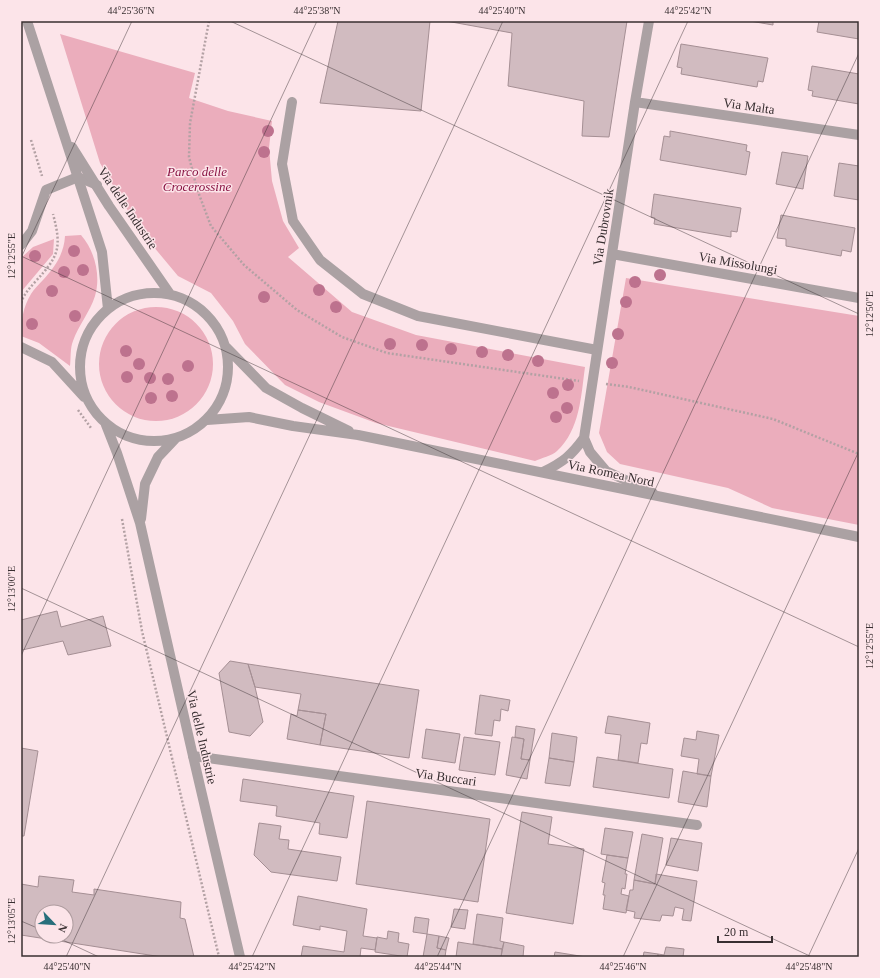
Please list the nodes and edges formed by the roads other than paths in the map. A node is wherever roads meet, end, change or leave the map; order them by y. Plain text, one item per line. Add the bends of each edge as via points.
1 (27, 21) edge
2 (649, 21) edge
3 (292, 102) dead end
4 (635, 102) junction
5 (859, 135) edge
6 (64, 136) junction
7 (78, 177) junction
8 (97, 185) junction
9 (21, 245) edge
10 (612, 254) junction
11 (170, 294) junction
12 (859, 298) edge
13 (108, 309) junction
14 (21, 347) edge
15 (226, 347) junction
16 (597, 350) junction
17 (86, 398) junction
18 (207, 420) junction
19 (106, 425) junction
20 (358, 435) junction
21 (584, 438) junction
22 (175, 439) junction
23 (543, 472) junction
24 (659, 496) junction
25 (140, 523) junction
26 (859, 537) edge
27 (193, 756) junction
28 (696, 825) dead end
29 (240, 957) edge

1 - 6 street, Via delle Industrie
2 - 4 street, Via Dubrovnik
3 - 16 street via 282,164 294,221 320,260 363,294 418,316
4 - 5 street, Via Malta
4 - 10 street, Via Dubrovnik
6 - 7 street, Via delle Industrie
6 - 8 street, Via delle Industrie
7 - 8 street
7 - 9 street via 46,190 32,231
7 - 13 street, Via delle Industrie via 102,252
8 - 11 street, Via delle Industrie
10 - 12 street, Via Missolungi
10 - 16 street, Via Dubrovnik
11 - 13 street via 148,293 127,298
11 - 15 street via 189,301 205,313 218,329
13 - 17 street via 91,327 81,350 80,374
14 - 17 street via 52,362
15 - 18 street via 228,373 222,398
15 - 20 street, Via Romea Nord via 266,388
16 - 21 street, Via Dubrovnik
17 - 19 street
18 - 20 street, Via Romea Nord via 249,417
18 - 22 street
19 - 22 street via 127,437 145,441
19 - 25 street, Via delle Industrie
20 - 23 street, Via Romea Nord
21 - 23 street, Via Dubrovnik via 574,453 557,466
21 - 24 street via 590,452 606,471
22 - 25 street, Via delle Industrie via 158,457 146,484
23 - 24 street, Via Romea Nord
24 - 26 street, Via Romea Nord
25 - 27 street, Via delle Industrie
27 - 28 street, Via Buccari
27 - 29 street, Via delle Industrie

